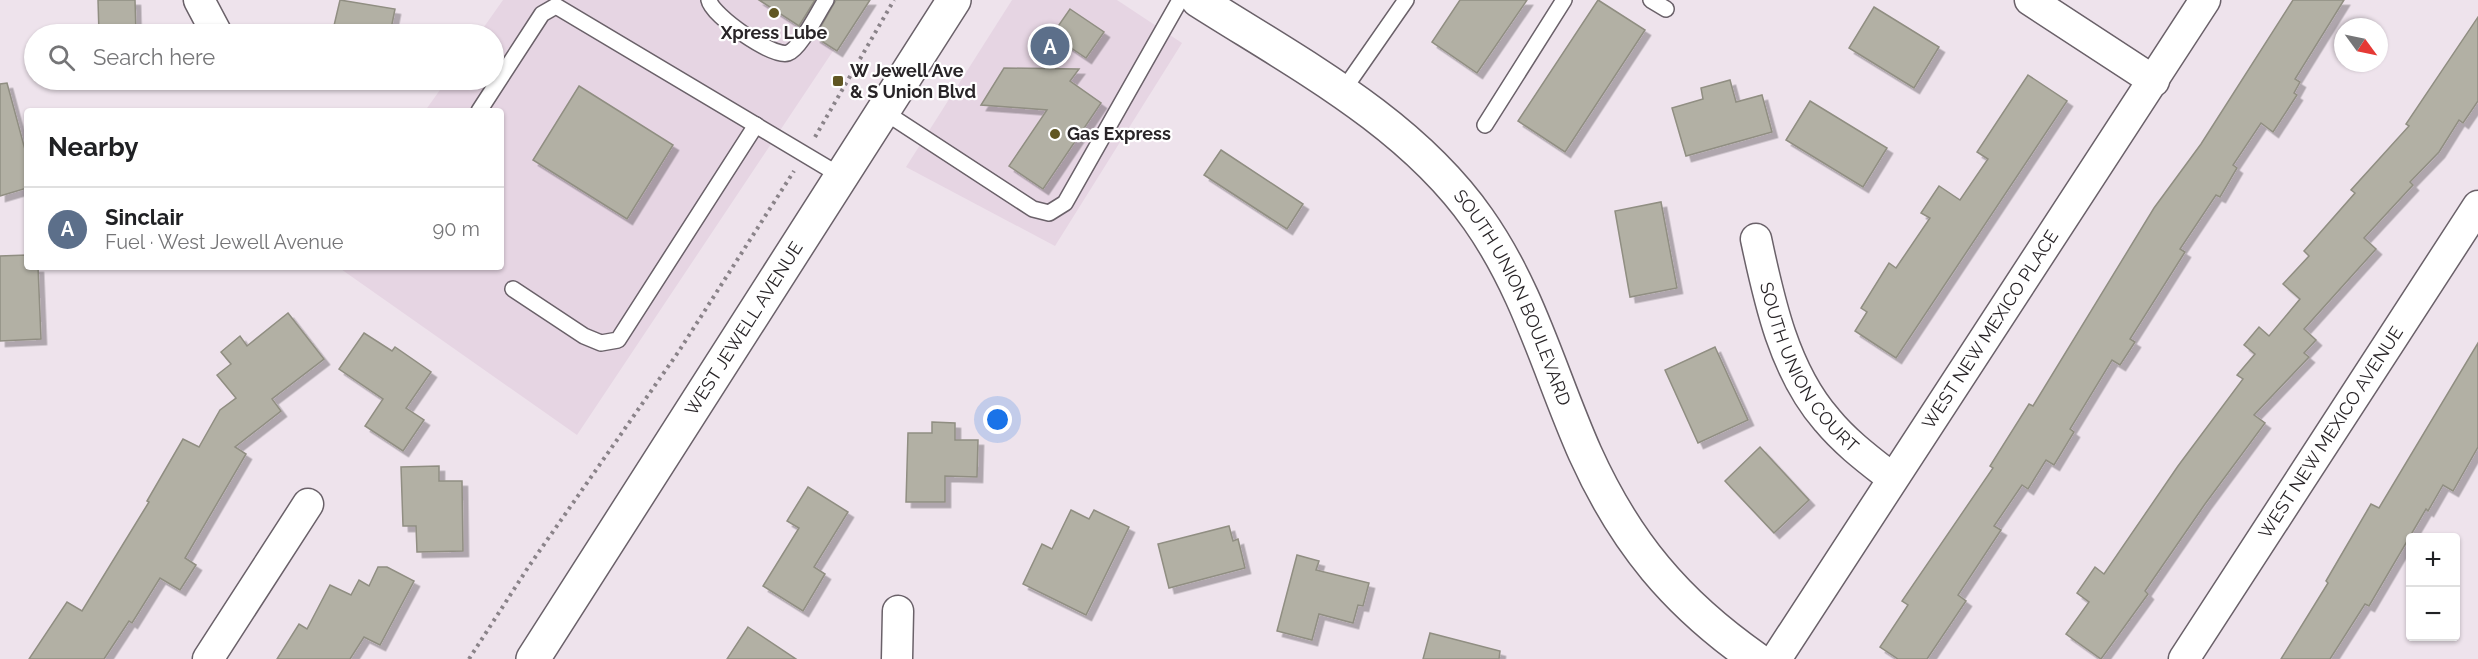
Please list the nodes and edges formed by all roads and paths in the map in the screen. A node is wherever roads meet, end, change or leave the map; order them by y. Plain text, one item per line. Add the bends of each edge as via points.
1 (199, 0) edge
2 (709, 0) edge
3 (826, 0) edge
4 (894, 0) edge
5 (954, 0) edge
6 (1180, 0) edge
7 (1198, 0) edge
8 (1406, 0) edge
9 (1564, 0) edge
10 (1651, 0) edge
11 (2030, 0) edge
12 (2205, 0) edge
13 (1666, 9) dead end
14 (211, 24) edge
15 (504, 73) edge
16 (2154, 81) junction
17 (493, 90) edge
18 (1342, 92) junction
19 (481, 108) edge
20 (883, 111) junction
21 (756, 125) junction
22 (1485, 125) dead end
23 (804, 154) junction
24 (841, 176) junction
25 (2478, 206) edge
26 (1756, 238) dead end
27 (513, 289) dead end
28 (1892, 477) junction
29 (308, 504) dead end
30 (898, 610) dead end
31 (208, 659) edge
32 (469, 659) edge
33 (533, 659) edge
34 (897, 659) edge
35 (1756, 659) edge
36 (1776, 659) edge
37 (2184, 659) edge

1 - 14 street
2 - 3 lane via 722,19 775,52 787,53 796,47
4 - 23 path
5 - 20 main road, WEST JEWELL AVENUE
6 - 20 lane via 1065,203 1049,213 1033,210
7 - 18 main road, SOUTH UNION BOULEVARD
8 - 18 lane
9 - 22 lane
10 - 13 lane
11 - 16 street
12 - 16 street, WEST NEW MEXICO PLACE
15 - 21 lane via 542,14 556,6
16 - 28 street, WEST NEW MEXICO PLACE
17 - 19 lane
18 - 35 main road, SOUTH UNION BOULEVARD via 1427,159 1477,217 1513,274 1585,453 1625,527 1673,591
20 - 24 main road, WEST JEWELL AVENUE
21 - 23 lane
21 - 27 lane via 618,340 601,343 584,336
23 - 24 lane
23 - 32 path via 679,351
24 - 33 main road, WEST JEWELL AVENUE
25 - 37 street, WEST NEW MEXICO AVENUE
26 - 28 street, SOUTH UNION COURT via 1778,325 1809,395 1841,436
28 - 36 street, WEST NEW MEXICO PLACE
29 - 31 street
30 - 34 street

